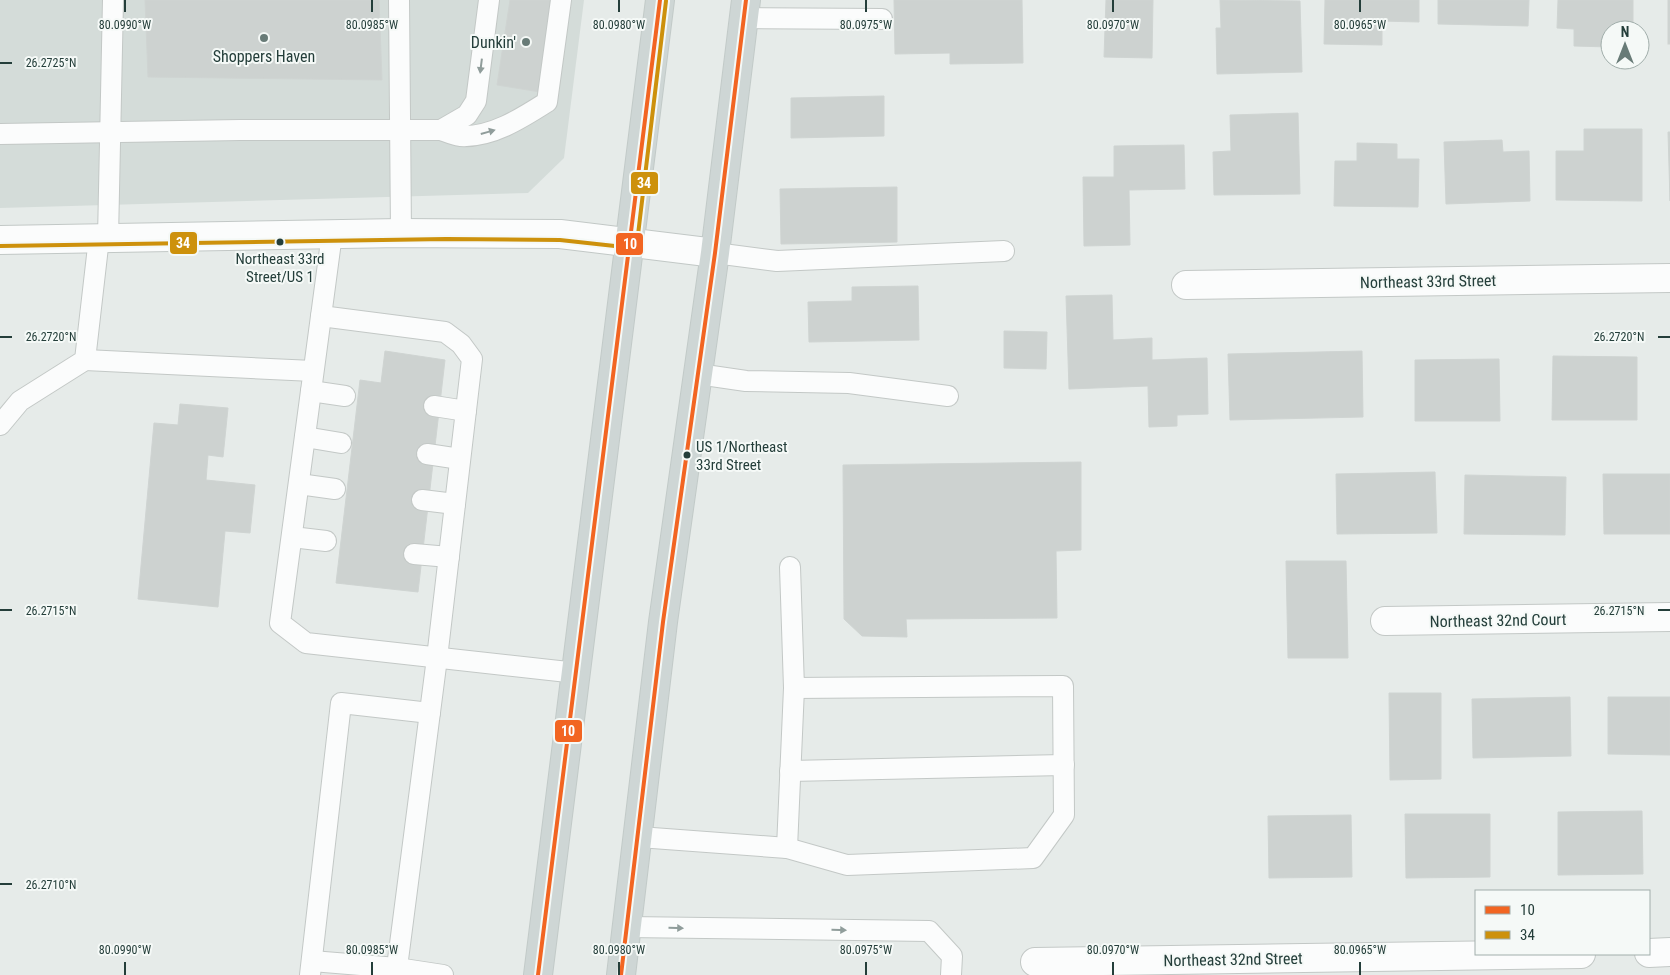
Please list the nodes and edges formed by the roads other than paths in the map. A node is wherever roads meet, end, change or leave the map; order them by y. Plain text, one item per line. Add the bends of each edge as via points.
1 (113, 0) edge
2 (399, 0) edge
3 (489, 0) edge
4 (561, 0) edge
5 (660, 0) edge
6 (745, 9) edge
7 (882, 19) dead end
8 (441, 130) junction
9 (399, 131) junction
10 (110, 132) junction
11 (0, 134) edge
12 (401, 233) junction
13 (332, 234) junction
14 (103, 238) junction
15 (0, 240) edge
16 (631, 242) junction
17 (1004, 251) dead end
18 (715, 253) junction
19 (1670, 278) edge
20 (1186, 285) dead end
21 (321, 316) junction
22 (85, 360) junction
23 (314, 371) junction
24 (698, 374) junction
25 (311, 391) junction
26 (344, 396) dead end
27 (948, 396) dead end
28 (434, 406) dead end
29 (466, 410) junction
30 (0, 425) edge
31 (305, 437) junction
32 (341, 443) dead end
33 (428, 454) dead end
34 (460, 459) junction
35 (299, 484) junction
36 (335, 489) dead end
37 (422, 500) dead end
38 (455, 504) junction
39 (292, 537) junction
40 (326, 541) dead end
41 (414, 554) dead end
42 (449, 557) junction
43 (790, 567) dead end
44 (1670, 617) edge
45 (1385, 621) dead end
46 (437, 658) junction
47 (577, 673) junction
48 (794, 688) junction
49 (430, 713) junction
50 (1064, 765) junction
51 (790, 771) junction
52 (639, 837) junction
53 (787, 848) junction
54 (627, 927) junction
55 (1670, 952) edge
56 (1650, 953) edge
57 (1513, 955) edge
58 (1035, 962) dead end
59 (311, 968) edge
60 (397, 972) edge
61 (443, 975) edge
62 (538, 975) edge
63 (621, 975) edge
64 (951, 975) edge

1 - 10 lane
2 - 9 lane
3 -> 8 lane via 476,101 468,115
8 -> 4 lane via 460,136 487,134 523,118 547,102
5 - 16 main road
6 - 7 lane
6 - 18 main road
8 - 9 lane
9 - 10 lane
9 - 12 lane
10 - 11 lane
10 - 14 lane
12 - 13 street
12 - 16 street via 560,234
13 - 14 street
13 - 21 lane
14 - 15 street
14 - 22 lane
16 - 18 street
16 - 47 main road
17 - 18 lane via 776,260
18 - 24 main road
19 - 20 street, Northeast 33rd Street
21 - 23 lane
21 - 29 lane via 445,332 472,359
22 - 23 lane
22 - 30 lane via 20,401
23 - 25 lane
24 - 27 lane via 746,381 849,383
24 - 52 main road via 663,622
25 - 26 lane
25 - 31 lane
28 - 29 lane
29 - 34 lane
31 - 32 lane
31 - 35 lane
33 - 34 lane
34 - 38 lane
35 - 36 lane
35 - 39 lane
37 - 38 lane
38 - 42 lane
39 - 40 lane
39 - 46 lane via 280,623 306,643
41 - 42 lane
42 - 46 lane
43 - 48 lane
44 - 45 street, Northeast 32nd Court
46 - 47 lane
46 - 49 lane
47 - 62 main road
48 - 50 lane via 1063,686
48 - 51 lane
49 - 59 lane via 341,704
49 - 60 lane
50 - 51 lane
50 - 53 lane via 1064,815 1033,858 847,865
51 - 53 lane
52 - 53 lane
52 - 54 main road
54 - 63 main road
54 -> 64 lane via 929,931 952,956
55 - 56 street
57 - 58 street, Northeast 32nd Street
59 - 60 lane
60 - 61 lane

